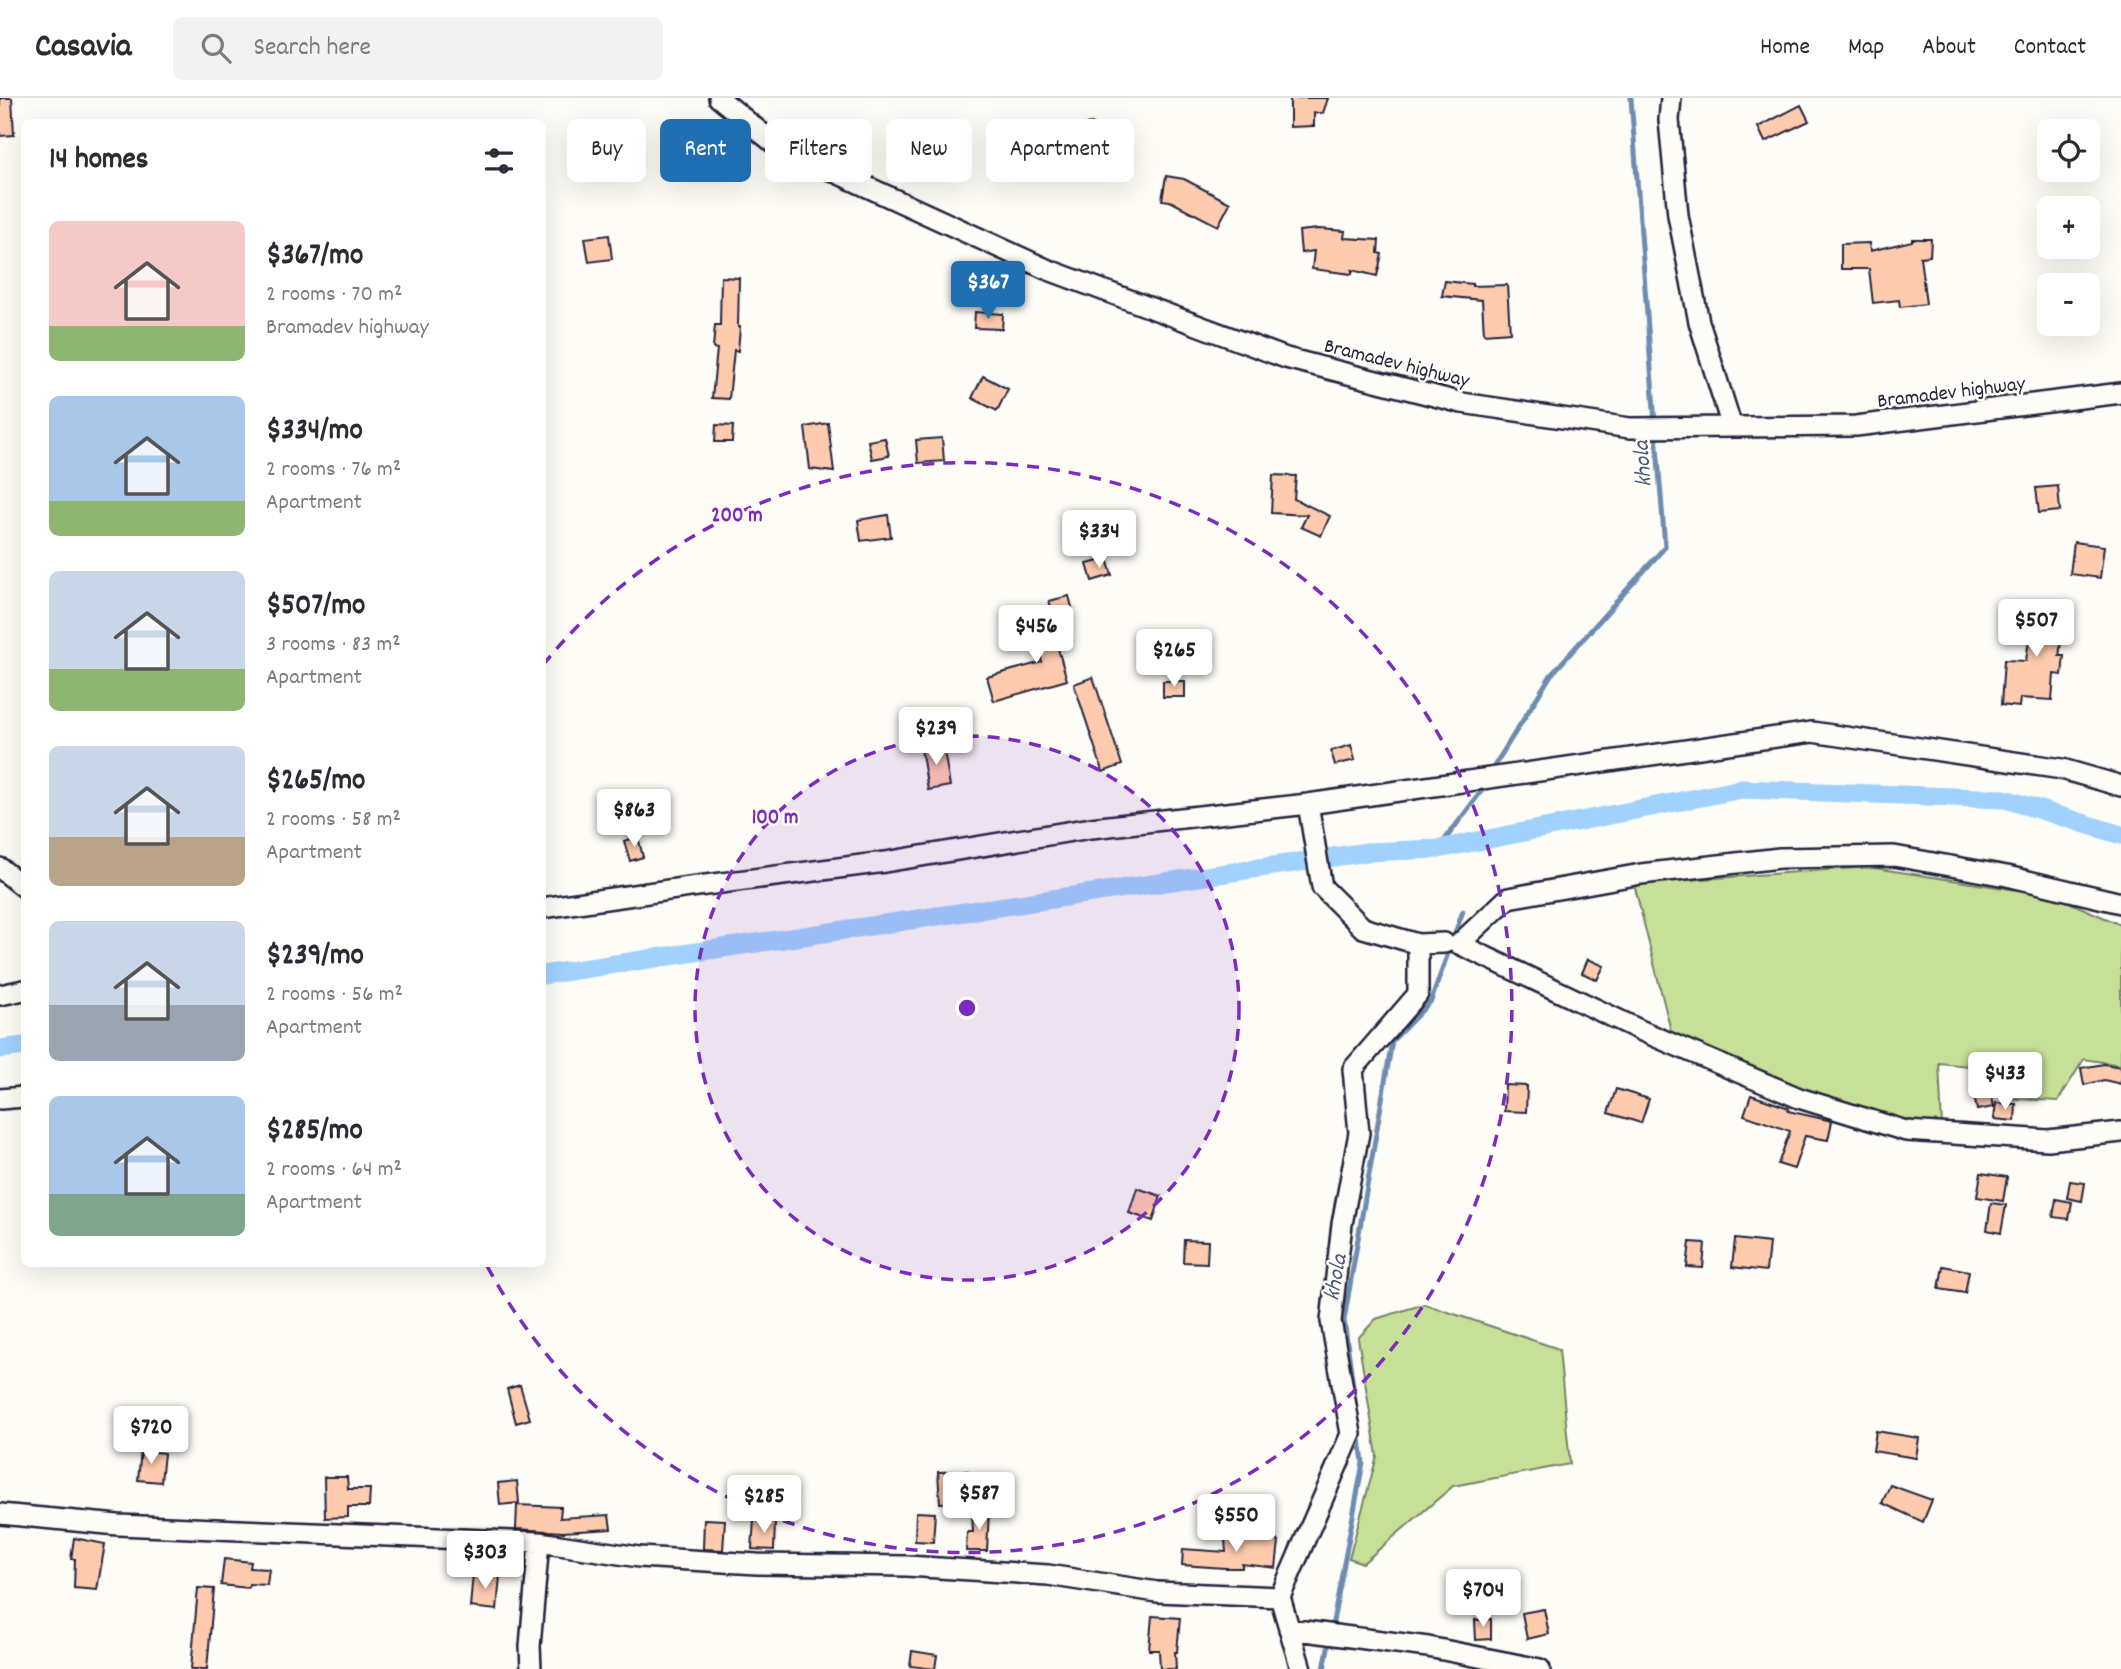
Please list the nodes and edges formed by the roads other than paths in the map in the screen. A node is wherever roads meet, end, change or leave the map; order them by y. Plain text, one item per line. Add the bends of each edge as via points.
1 (719, 98) edge
2 (1671, 98) edge
3 (2121, 393) edge
4 (1732, 427) junction
5 (2121, 786) edge
6 (1308, 804) junction
7 (0, 868) edge
8 (21, 885) edge
9 (2121, 904) edge
10 (546, 907) edge
11 (1444, 943) dead end
12 (1418, 944) junction
13 (21, 991) edge
14 (0, 995) edge
15 (21, 1097) edge
16 (0, 1099) edge
17 (2121, 1132) edge
18 (0, 1514) edge
19 (538, 1542) junction
20 (1280, 1597) junction
21 (1289, 1629) junction
22 (531, 1669) edge
23 (1301, 1669) edge
24 (1540, 1669) edge

1 - 4 street, Bramadev highway via 776,145 1034,264 1286,358 1462,403 1630,428
2 - 4 street via 1678,215 1699,323
3 - 4 street, Bramadev highway via 1856,426
5 - 6 street via 2062,769 1812,732
6 - 10 street via 1091,828 885,862
6 - 12 street via 1322,887 1363,928
7 - 8 street
9 - 17 street via 2007,876 1894,856 1780,858 1642,874 1508,898 1459,944 1642,1031 1799,1098 1906,1132 2048,1140
11 - 12 street
12 - 20 street via 1418,994 1353,1069 1359,1133 1331,1321 1351,1434
13 - 14 street
15 - 16 street
18 - 19 street via 118,1525
19 - 20 street via 639,1557 907,1566 1048,1575 1157,1592
19 - 22 street
20 - 21 street
21 - 23 street
21 - 24 street via 1427,1647

